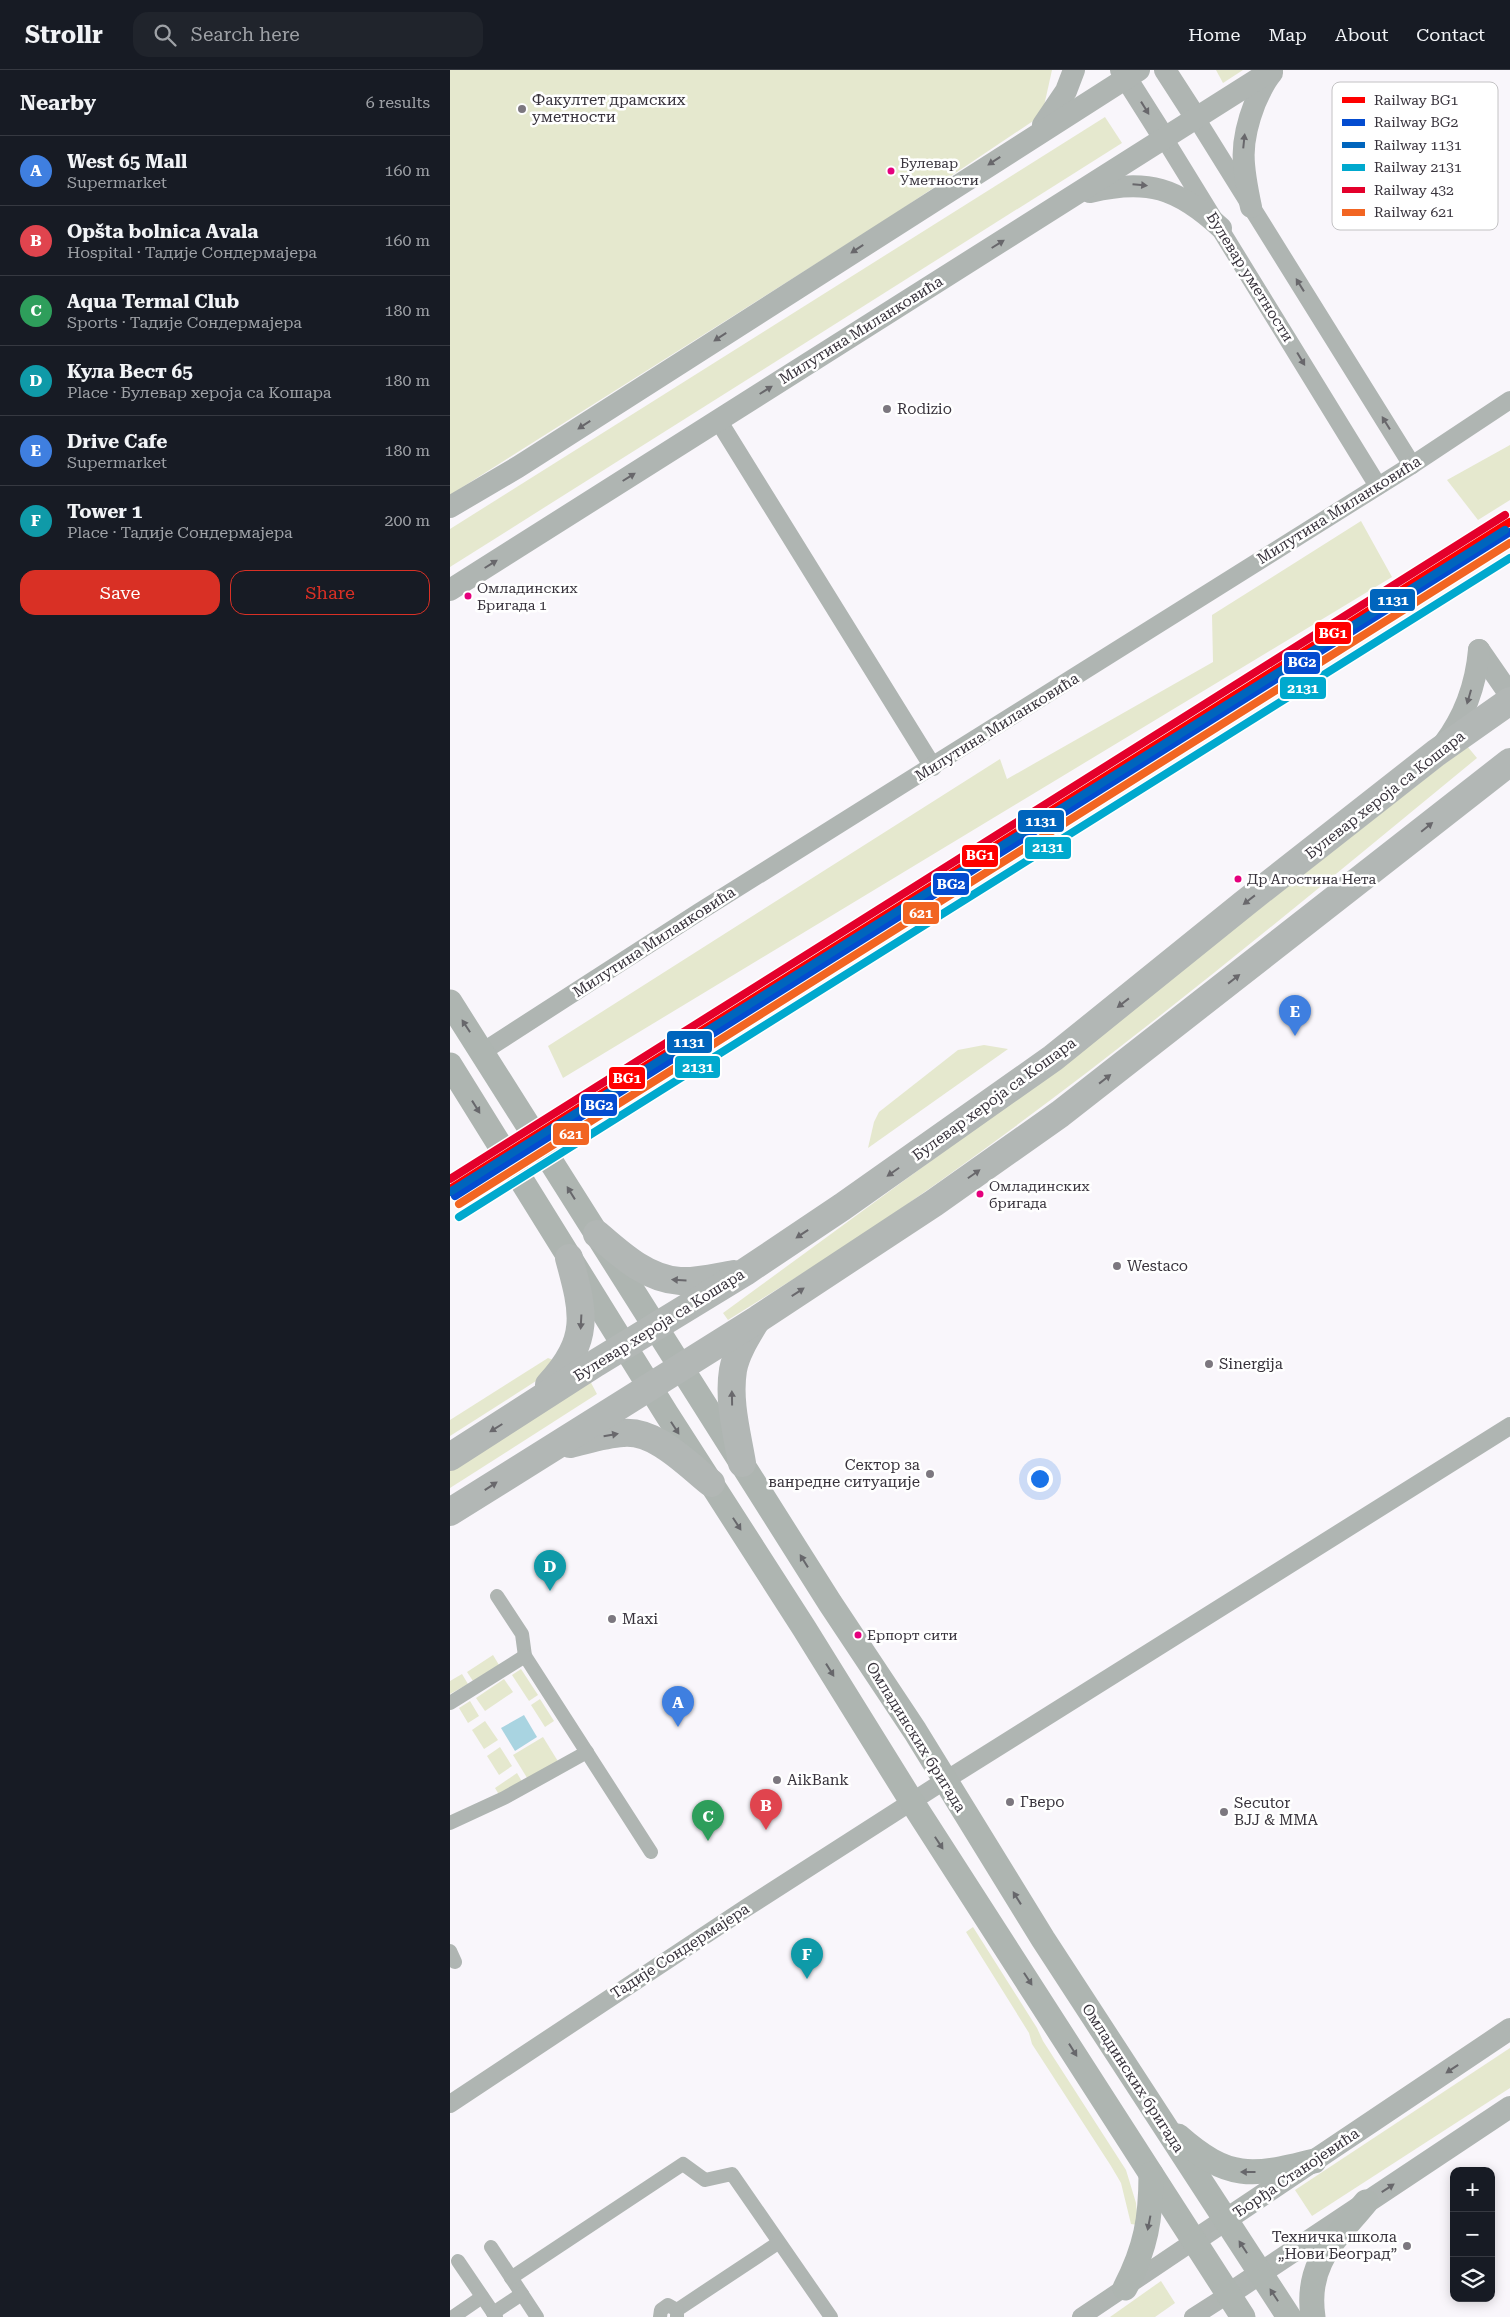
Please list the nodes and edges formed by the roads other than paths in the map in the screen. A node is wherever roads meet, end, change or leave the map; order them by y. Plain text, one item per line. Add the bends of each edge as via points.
1 (1074, 70) edge
2 (1166, 70) edge
3 (1274, 70) edge
4 (1128, 73) edge
5 (1196, 118) junction
6 (1035, 135) junction
7 (1164, 138) junction
8 (1074, 195) junction
9 (1251, 207) junction
10 (1220, 228) junction
11 (1510, 400) edge
12 (718, 420) junction
13 (1412, 465) junction
14 (1378, 486) junction
15 (450, 507) edge
16 (450, 590) edge
17 (1510, 695) edge
18 (1510, 701) edge
19 (1436, 753) junction
20 (1510, 762) edge
21 (933, 767) junction
22 (1510, 788) edge
23 (1464, 797) junction
24 (450, 1002) edge
25 (482, 1052) junction
26 (450, 1065) edge
27 (597, 1234) junction
28 (569, 1258) junction
29 (745, 1272) junction
30 (758, 1319) junction
31 (657, 1326) junction
32 (626, 1346) junction
33 (682, 1367) junction
34 (650, 1386) junction
35 (532, 1404) junction
36 (1510, 1426) edge
37 (547, 1450) junction
38 (450, 1457) edge
39 (742, 1463) junction
40 (711, 1483) junction
41 (450, 1512) edge
42 (498, 1596) dead end
43 (525, 1656) junction
44 (450, 1703) edge
45 (586, 1752) junction
46 (944, 1781) junction
47 (912, 1802) junction
48 (450, 1823) edge
49 (651, 1852) dead end
50 (1510, 2029) edge
51 (450, 2104) edge
52 (1510, 2107) edge
53 (1158, 2117) junction
54 (1314, 2161) junction
55 (1151, 2174) junction
56 (1366, 2202) junction
57 (1225, 2220) junction
58 (1194, 2241) junction
59 (778, 2243) junction
60 (491, 2247) dead end
61 (458, 2261) dead end
62 (1260, 2273) junction
63 (512, 2278) junction
64 (1126, 2288) junction
65 (522, 2294) junction
66 (1228, 2294) junction
67 (482, 2297) junction
68 (677, 2313) edge
69 (494, 2315) edge
70 (453, 2317) edge
71 (537, 2317) edge
72 (660, 2317) edge
73 (831, 2317) edge
74 (1082, 2317) edge
75 (1193, 2317) edge
76 (1244, 2317) edge
77 (1289, 2317) edge
78 (1313, 2317) edge

1 - 6 street via 1066,91
2 - 5 street
3 - 5 street, Милутина Миланковића
9 -> 3 street via 1243,161 1246,126 1266,79
4 - 6 street
4 -> 7 street, Булевар уметности
5 - 7 street, Милутина Миланковића
5 - 9 street
6 -> 15 street via 518,467
7 - 8 street, Милутина Миланковића
7 - 10 street, Булевар уметности
8 -> 10 street via 1126,184 1148,186 1187,201
12 -> 8 street, Милутина Миланковића
13 -> 9 street
10 -> 14 street, Булевар уметности
11 - 13 street, Милутина Миланковића
16 -> 12 street, Милутина Миланковића
12 - 21 street
13 - 14 street, Милутина Миланковића
14 - 21 street, Милутина Миланковића
17 -> 19 street via 1479,650 1469,701 1454,730
18 - 19 main road, Булевар хероја са Кошара
19 -> 29 main road, Булевар хероја са Кошара via 1053,1058
20 - 23 main road
21 - 25 street, Милутина Миланковића
22 - 23 main road
30 -> 23 main road via 1060,1114
25 -> 24 main road, Омладинских бригада
27 -> 25 main road, Омладинских бригада
26 -> 28 main road
29 -> 27 main road via 697,1280 668,1279 624,1258
27 - 31 main road, Омладинских бригада
28 - 32 main road
28 -> 35 main road via 581,1308 579,1339 562,1372
29 - 31 main road, Булевар хероја са Кошара
30 - 33 main road
39 -> 30 main road via 733,1409 733,1370 740,1350
31 - 32 main road, Булевар хероја са Кошара
31 - 33 main road, Омладинских бригада
32 - 34 main road
32 - 35 main road, Булевар хероја са Кошара
33 - 34 main road
33 - 39 main road, Омладинских бригада
34 - 37 main road
34 -> 40 main road
35 -> 38 main road, Булевар хероја са Кошара
36 - 46 street, Тадије Сондермајера
37 -> 40 main road via 624,1432 644,1436 680,1458
41 -> 37 main road
46 -> 39 main road, Омладинских бригада
40 -> 47 main road
42 - 43 street via 522,1634
43 - 44 street
43 - 45 street
45 - 48 street via 504,1798
45 - 49 street
46 - 47 street, Тадије Сондермајера
53 -> 46 main road, Омладинских бригада
47 - 51 street, Тадије Сондермајера
47 -> 55 main road
50 -> 54 street, Ђорђа Станојевића
56 -> 52 street
54 -> 53 main road via 1286,2168 1238,2172 1194,2150
53 - 57 main road, Омладинских бригада
54 - 57 street, Ђорђа Станојевића
55 - 58 main road
55 -> 64 main road via 1151,2212 1145,2243
56 - 62 street
56 - 78 main road via 1316,2267 1312,2288
57 - 58 street, Ђорђа Станојевића
62 -> 57 main road, Омладинских бригада
58 - 64 street, Ђорђа Станојевића
58 - 66 main road
59 - 63 street via 732,2174 705,2180 683,2164
59 - 68 street
59 - 73 street
60 - 63 street
61 - 67 street
62 - 66 street
77 -> 62 main road, Омладинских бригада
63 - 65 street
64 - 74 street, Ђорђа Станојевића
65 - 69 street
65 - 71 street
66 - 75 street
66 - 76 main road
67 - 69 street
67 - 70 street
68 - 72 street via 672,2306 666,2306

